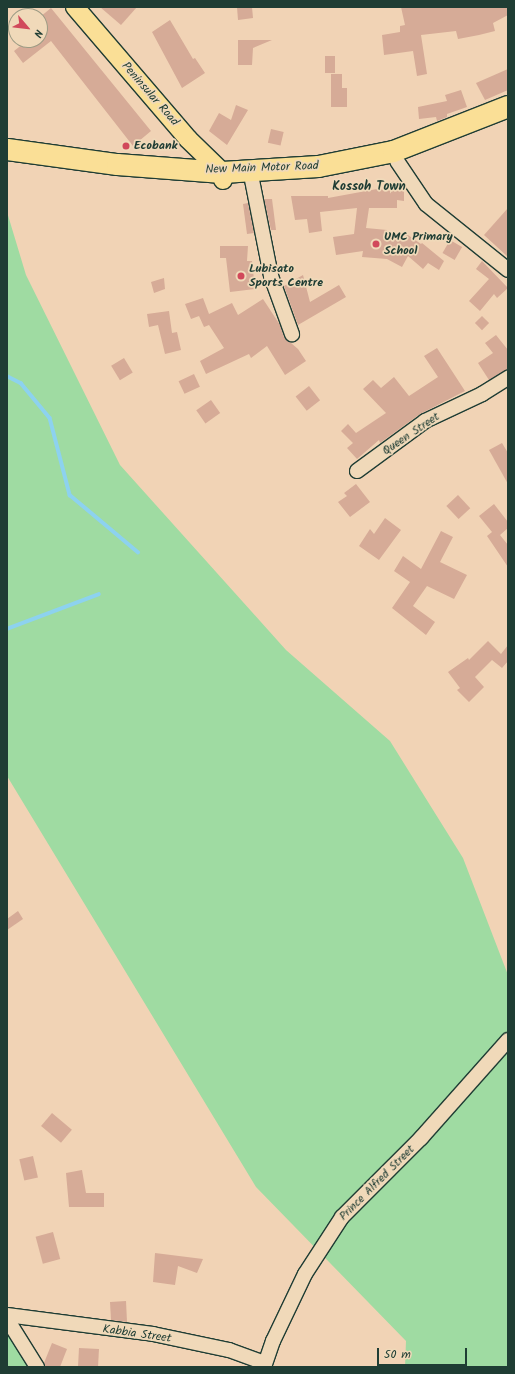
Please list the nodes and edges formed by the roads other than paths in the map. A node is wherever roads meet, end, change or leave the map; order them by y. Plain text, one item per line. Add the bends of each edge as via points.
1 (74, 7) edge
2 (508, 106) edge
3 (508, 118) edge
4 (7, 149) edge
5 (7, 159) edge
6 (397, 161) junction
7 (222, 176) junction
8 (252, 180) junction
9 (508, 270) edge
10 (292, 334) dead end
11 (508, 378) edge
12 (357, 471) dead end
13 (508, 1040) edge
14 (7, 1315) edge
15 (7, 1319) edge
16 (264, 1365) edge
17 (38, 1367) edge

1 - 7 main road, Peninsular Road
2 - 7 highway, New Main Motor Road via 393,151 318,166
3 - 6 highway, New Main Motor Road
4 - 7 highway, New Main Motor Road
5 - 7 highway, New Main Motor Road via 115,175
6 - 8 highway, New Main Motor Road via 319,176
6 - 9 street via 426,204
7 - 8 highway, New Main Motor Road
8 - 10 street via 271,276
11 - 12 street, Queen Street via 482,394 425,421
13 - 16 street, Prince Alfred Street via 421,1138 342,1217 305,1274
14 - 16 street, Kabbia Street via 153,1334 229,1350
15 - 17 street

